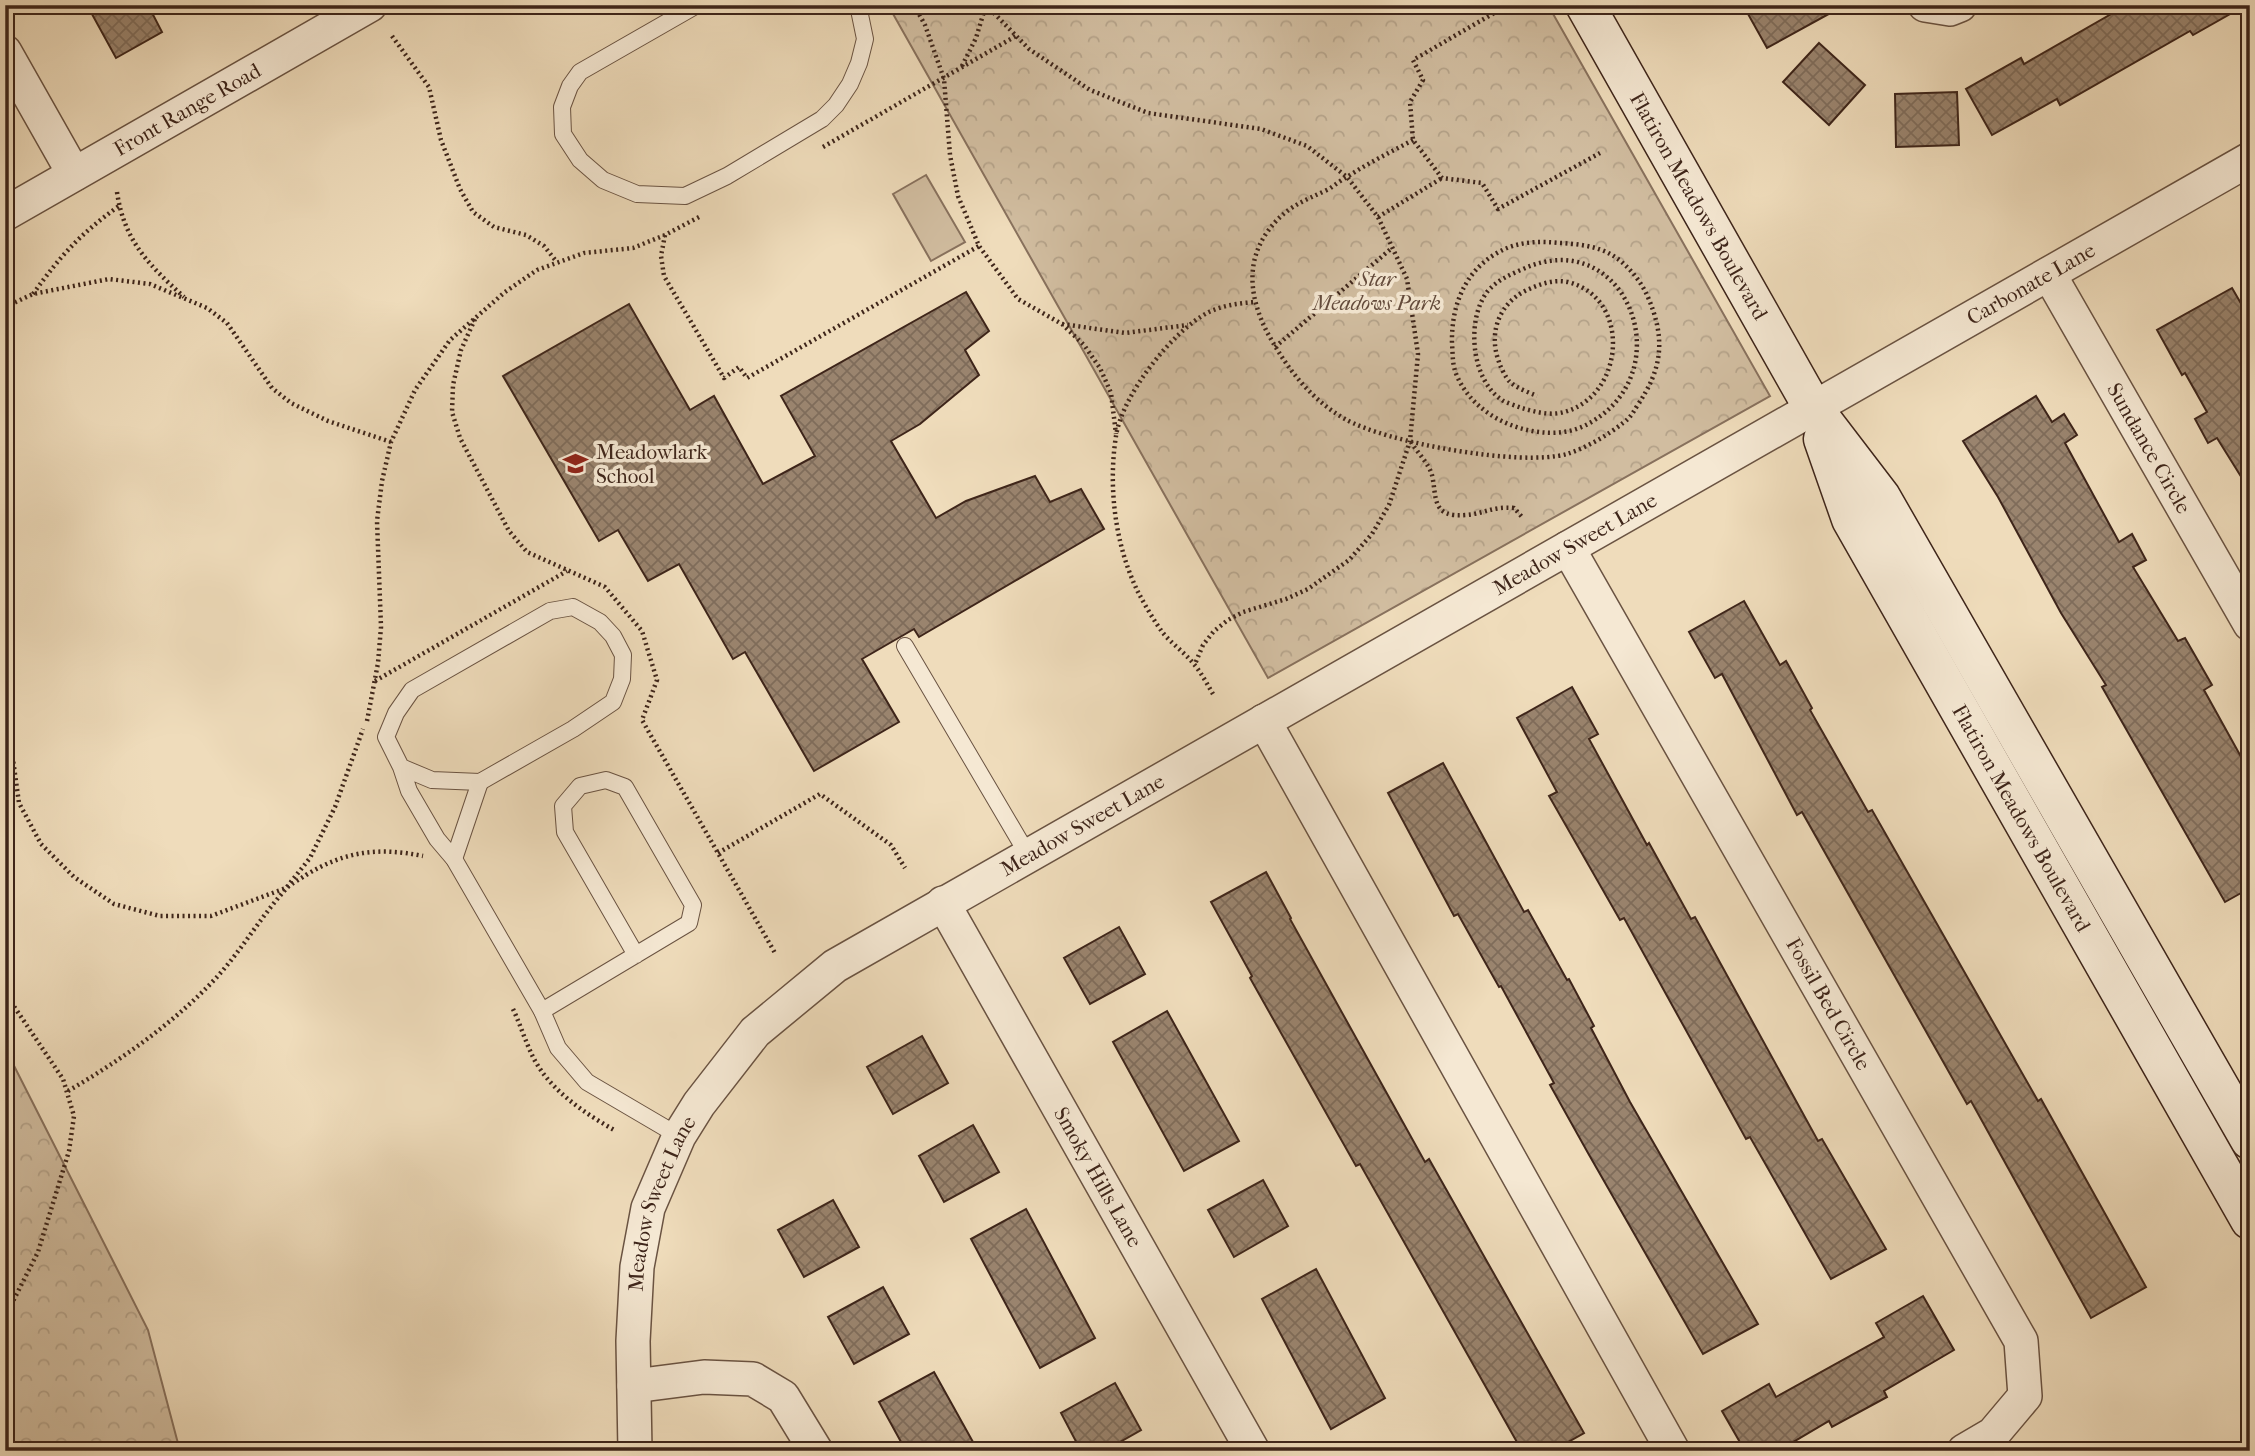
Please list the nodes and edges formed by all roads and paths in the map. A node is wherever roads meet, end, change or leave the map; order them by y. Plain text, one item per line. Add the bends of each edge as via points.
1 (370, 5) edge
2 (697, 5) edge
3 (858, 5) edge
4 (914, 5) edge
5 (986, 5) edge
6 (1508, 5) edge
7 (1584, 5) edge
8 (1925, 5) edge
9 (1960, 5) edge
10 (392, 36) dead end
11 (1016, 36) junction
12 (5, 52) edge
13 (961, 69) junction
14 (944, 79) junction
15 (1413, 140) junction
16 (818, 150) dead end
17 (1600, 153) dead end
18 (2250, 159) edge
19 (74, 174) junction
20 (1347, 177) junction
21 (1442, 178) junction
22 (117, 192) dead end
23 (119, 206) junction
24 (5, 214) edge
25 (704, 214) dead end
26 (1378, 217) junction
27 (665, 235) junction
28 (979, 246) junction
29 (1392, 248) junction
30 (556, 261) junction
31 (2049, 274) junction
32 (33, 294) junction
33 (187, 299) junction
34 (1256, 302) junction
35 (5, 307) edge
36 (1062, 324) junction
37 (1189, 325) junction
38 (1275, 347) junction
39 (1537, 396) dead end
40 (1812, 408) junction
41 (1116, 433) junction
42 (1410, 441) junction
43 (391, 442) junction
44 (1523, 519) dead end
45 (1568, 548) junction
46 (567, 571) dead end
47 (2250, 624) edge
48 (905, 646) dead end
49 (1195, 664) junction
50 (375, 681) junction
51 (1213, 694) dead end
52 (5, 702) edge
53 (367, 718) junction
54 (1264, 721) junction
55 (365, 742) dead end
56 (401, 767) junction
57 (480, 782) junction
58 (421, 846) dead end
59 (718, 853) dead end
60 (1028, 855) junction
61 (454, 859) junction
62 (905, 868) dead end
63 (286, 888) junction
64 (943, 903) junction
65 (636, 955) junction
66 (5, 993) edge
67 (511, 1005) dead end
68 (542, 1011) junction
69 (68, 1091) junction
70 (616, 1131) dead end
71 (679, 1136) junction
72 (2250, 1140) edge
73 (2250, 1220) edge
74 (5, 1317) edge
75 (634, 1386) junction
76 (635, 1451) edge
77 (816, 1451) edge
78 (1253, 1451) edge
79 (1673, 1451) edge
80 (1964, 1451) edge

1 - 19 street, Front Range Road
2 - 3 lane via 580,72 570,86 562,107 563,134 580,160 603,180 637,194 685,196 822,119 850,84 859,63 865,40
4 - 14 path
5 - 11 path
5 - 13 path
6 - 15 path via 1413,60 1423,80 1410,102
7 - 40 street, Flatiron Meadows Boulevard
8 - 9 street via 1950,9
10 - 30 path via 429,87 441,140 473,212 494,227 526,235
11 - 13 path
11 - 20 path via 1090,90 1148,113 1261,128 1307,146
12 - 19 street
13 - 14 path
14 - 16 path
14 - 28 path via 958,197
15 - 20 path
15 - 21 path
17 - 21 path via 1498,209 1482,183
18 - 31 street, Carbonate Lane
19 - 24 street, Front Range Road
20 - 26 path
20 - 34 path via 1293,205 1271,226 1255,251 1252,284
21 - 26 path
22 - 23 path
23 - 32 path via 59,257
23 - 33 path via 132,241 152,268
25 - 27 path
26 - 29 path
27 - 28 path via 664,276 724,377 739,367 747,378
27 - 30 path via 633,248
28 - 36 path via 1018,299
29 - 38 path
29 - 42 path via 1406,279 1418,354
30 - 43 path via 505,292 450,340 415,390
31 - 40 street, Carbonate Lane
31 - 47 street, Sundance Circle
32 - 33 path via 109,279 150,284
32 - 35 path
33 - 43 path via 227,323 272,388 290,402 327,421
34 - 37 path via 1221,308
34 - 38 path
36 - 37 path via 1125,333
36 - 41 path via 1100,368 1111,393
37 - 41 path via 1145,374
38 - 42 path via 1315,398 1333,411 1350,422
39 - 42 path via 1509,382 1496,355 1499,313 1515,295 1543,282 1566,282 1587,291 1601,305 1614,341 1612,364 1597,391 1566,412 1533,412 1503,401 1488,387 1476,358 1473,331 1480,303 1490,288 1539,261 1570,259 1596,269 1614,285 1633,318 1639,342 1628,385 1613,407 1588,425 1553,435 1499,422 1460,382 1454,368 1452,320 1461,290 1478,268 1499,252 1524,243 1583,244 1610,254 1643,285 1661,332 1649,389 1628,420 1563,455 1510,457
40 - 45 street, Meadow Sweet Lane
40 - 72 street, Flatiron Meadows Boulevard via 1881,497
40 - 73 street, Flatiron Meadows Boulevard via 1851,519
41 - 49 path via 1113,478 1124,557 1163,632
42 - 44 path via 1432,473 1438,507 1449,514 1465,515 1498,507 1514,509
42 - 49 path via 1389,505 1349,560 1308,589 1228,620 1203,645
43 - 50 path via 377,521 381,627
45 - 54 street, Meadow Sweet Lane
45 - 80 street, Fossil Bed Circle via 2021,1341 2025,1396 1993,1434
46 - 50 path
48 - 60 lane
49 - 51 path
50 - 53 path
52 - 63 path via 19,803 41,844 74,877 114,904 160,916 211,916
53 - 55 path
53 - 63 path via 335,807 310,858
54 - 60 street, Meadow Sweet Lane
54 - 79 street
56 - 57 lane via 432,780
56 - 57 lane via 386,737 412,690 550,611 573,607 600,622 623,655 622,679 613,702
56 - 61 lane via 409,791
57 - 61 lane
58 - 63 path via 427,857 394,850 359,852 322,865
59 - 62 path via 820,794 891,845
60 - 64 street, Meadow Sweet Lane
61 - 68 lane
63 - 69 path via 242,948 189,1004 131,1051
64 - 71 street, Meadow Sweet Lane via 835,966 755,1032
64 - 78 street, Smoky Hills Lane
65 - 65 lane via 690,923 693,905 625,787 606,780 580,786 564,806 565,832
65 - 68 lane
66 - 69 path
67 - 70 path via 533,1057 551,1081 572,1103
68 - 71 lane via 558,1048 587,1082
69 - 74 path via 74,1116 69,1151 38,1252
71 - 75 street, Meadow Sweet Lane via 648,1208 637,1267
75 - 76 street, Meadow Sweet Lane
75 - 77 street via 704,1377 753,1379 783,1397

